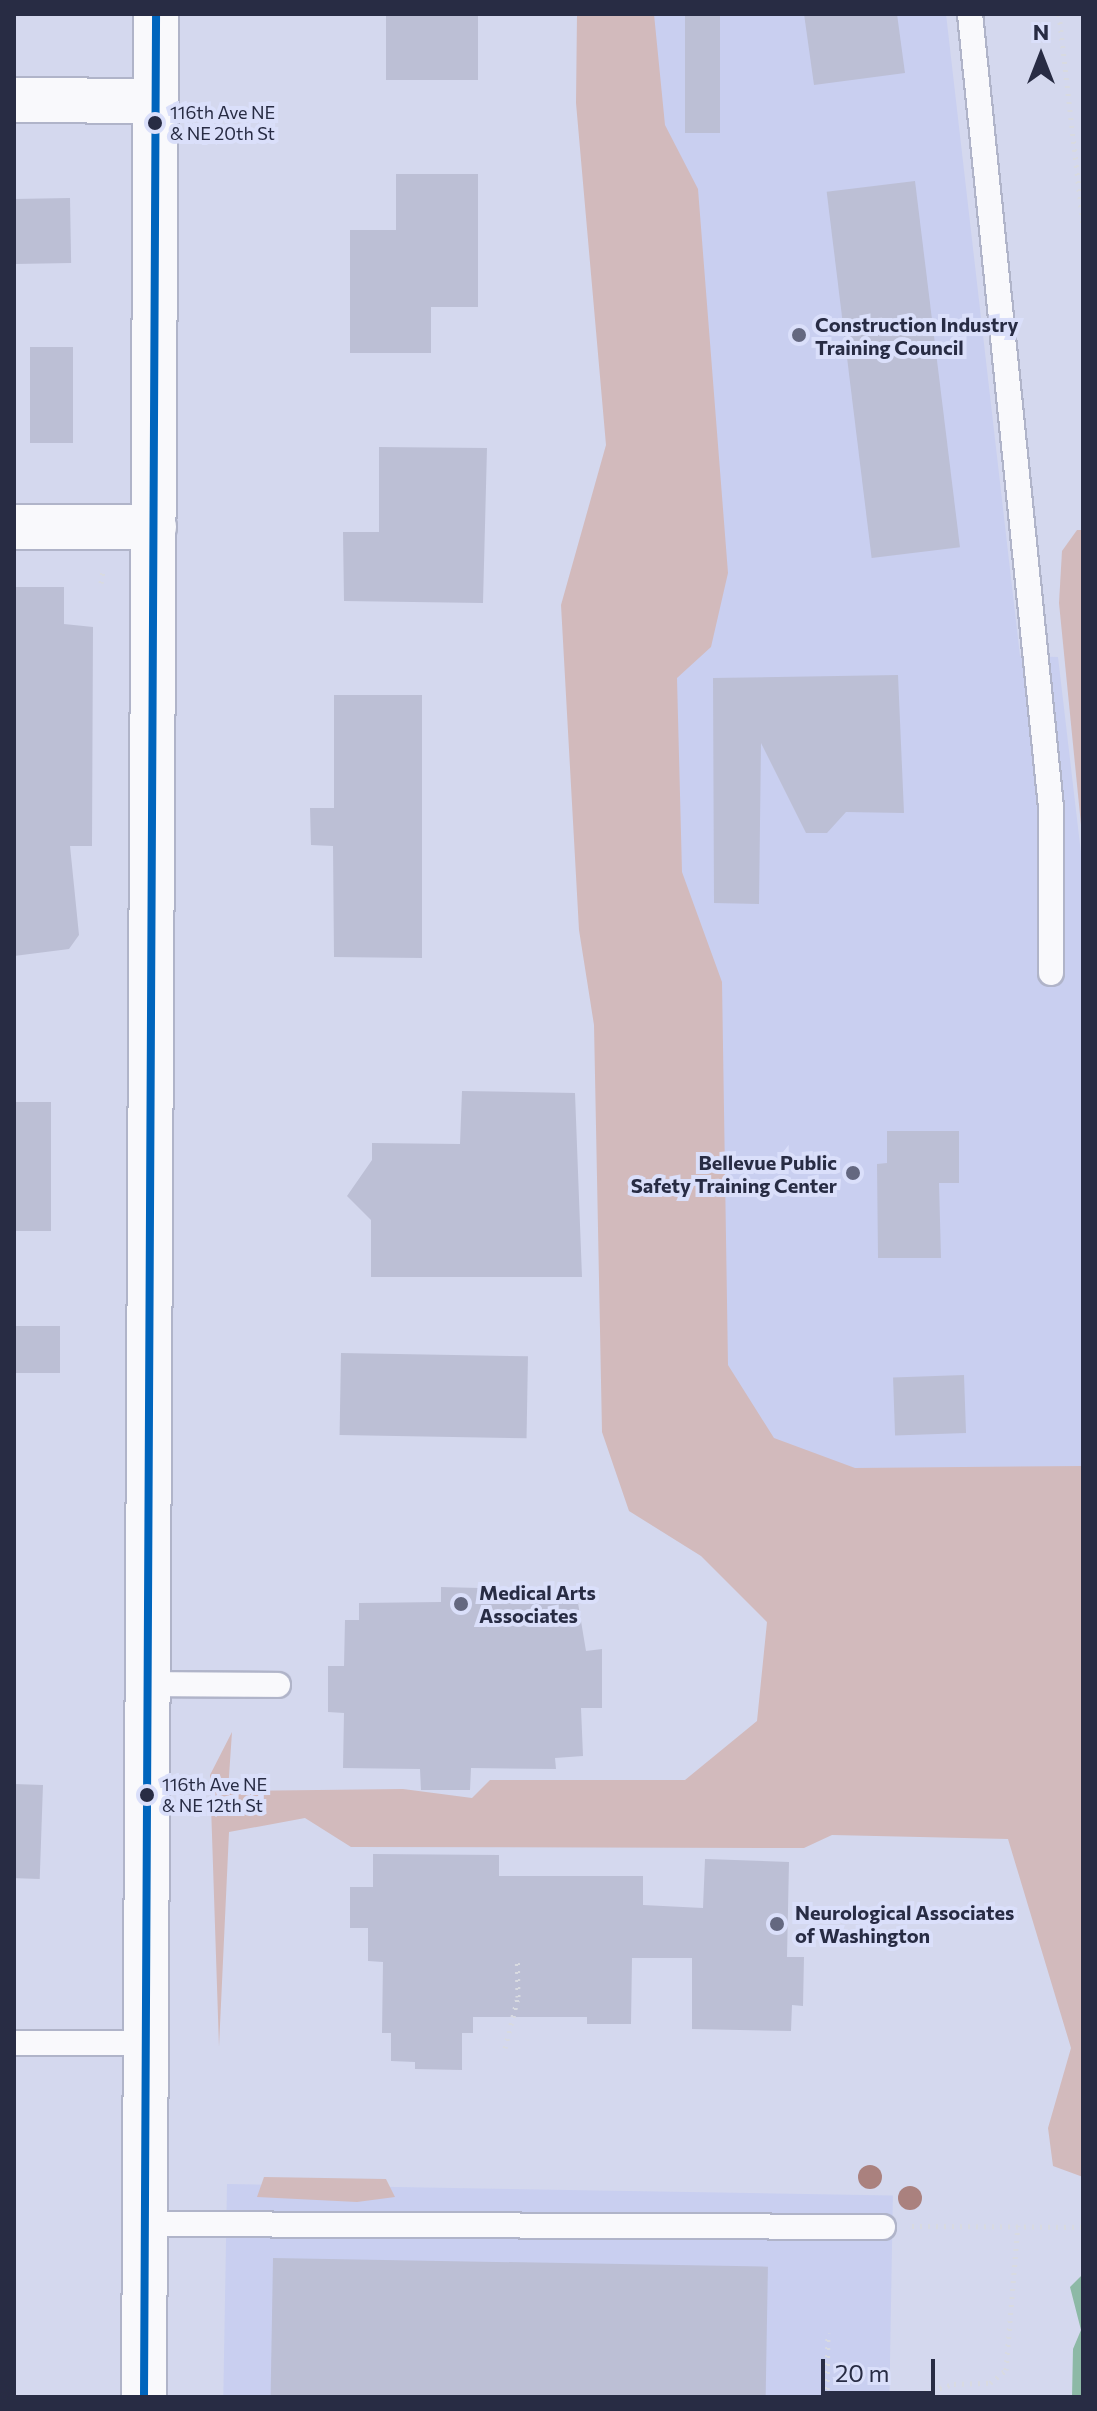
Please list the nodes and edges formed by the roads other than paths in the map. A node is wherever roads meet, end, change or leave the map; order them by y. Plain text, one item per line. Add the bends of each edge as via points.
1 (156, 14) edge
2 (970, 14) edge
3 (14, 100) edge
4 (156, 101) junction
5 (14, 527) edge
6 (154, 527) junction
7 (1051, 973) dead end
8 (148, 1684) junction
9 (278, 1685) dead end
10 (14, 2043) edge
11 (146, 2043) junction
12 (145, 2224) junction
13 (883, 2227) road end
14 (144, 2397) edge

1 - 4 main road
2 - 7 lane via 1051,807
3 - 4 main road
4 - 6 main road
5 - 6 main road
6 - 8 main road
8 - 9 lane
8 - 11 main road
10 - 11 lane
11 - 12 main road
12 - 13 lane
12 - 14 main road

